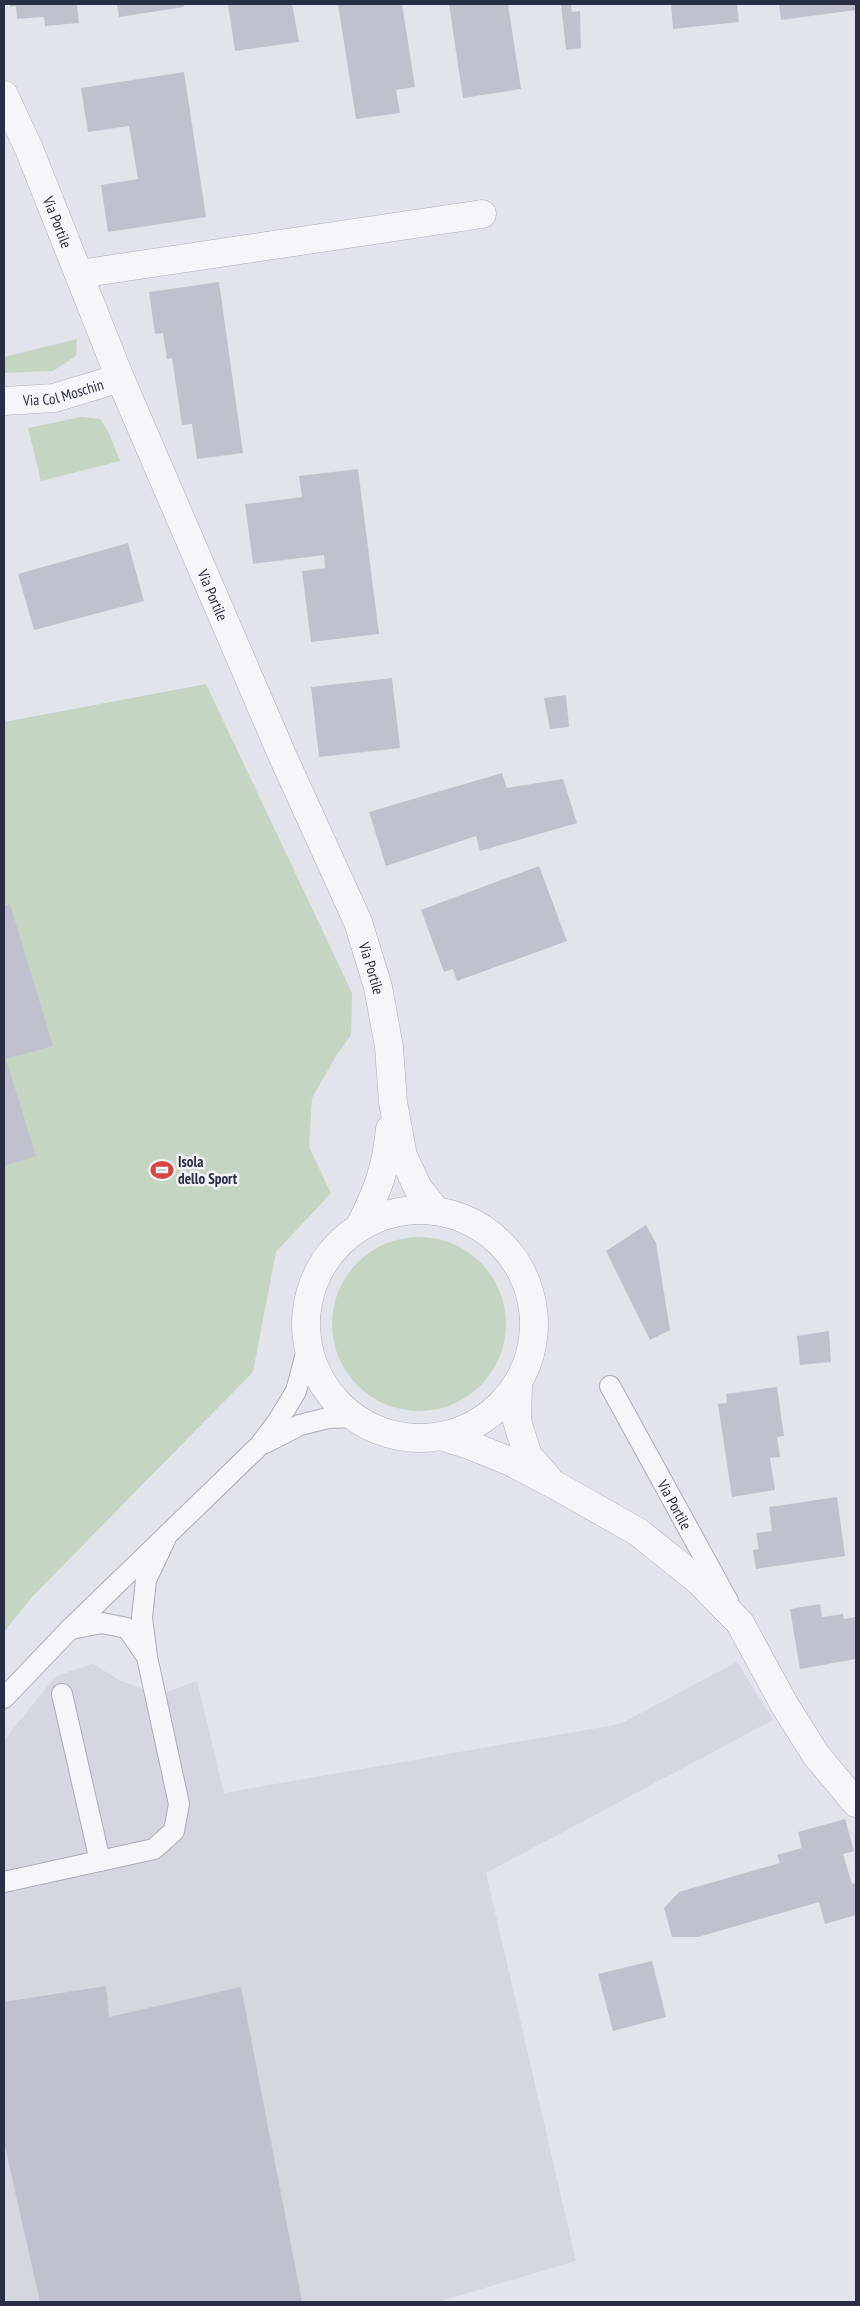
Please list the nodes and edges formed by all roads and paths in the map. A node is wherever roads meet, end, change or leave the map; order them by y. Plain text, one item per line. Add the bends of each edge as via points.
1 (4, 96) edge
2 (482, 214) dead end
3 (79, 274) junction
4 (120, 378) junction
5 (4, 401) edge
6 (393, 1102) junction
7 (436, 1211) junction
8 (360, 1226) junction
9 (308, 1346) junction
10 (518, 1386) junction
11 (610, 1386) dead end
12 (356, 1417) junction
13 (444, 1437) junction
14 (259, 1446) junction
15 (555, 1485) junction
16 (165, 1540) junction
17 (740, 1623) junction
18 (70, 1629) junction
19 (148, 1657) junction
20 (62, 1694) dead end
21 (4, 1698) edge
22 (856, 1803) edge
23 (100, 1861) junction
24 (4, 1882) edge

1 - 3 street, Via Portile
2 - 3 street
3 - 4 street, Via Portile
4 - 5 street, Via Col Moschin via 54,398
4 - 6 street, Via Portile via 283,757 358,922 378,987 389,1047
6 - 7 street, Via Portile via 403,1156 418,1188
6 - 8 street, Via Portile via 387,1160 377,1192
7 - 8 street via 405,1210
7 - 10 street via 468,1218 492,1234 518,1262 531,1294 536,1332 527,1369
8 - 9 street via 326,1258 312,1285 306,1316
9 - 12 street via 318,1376 340,1406
9 - 14 lane via 296,1390
10 - 13 street via 507,1400 478,1424
10 - 15 street, Via Portile via 517,1421 528,1456
11 - 17 lane, Via Portile
12 - 13 street via 370,1427 406,1438
12 - 14 lane via 328,1418 300,1425
13 - 15 street, Via Portile via 509,1461
14 - 16 lane
15 - 17 street, Via Portile via 638,1532 699,1581
16 - 18 lane
16 - 19 lane via 146,1580 142,1618
17 - 22 street, Via Portile via 784,1704 816,1754
18 - 19 lane via 102,1623 127,1628
18 - 21 lane
19 - 23 lane via 179,1804 174,1831 154,1849
20 - 23 lane
23 - 24 lane

